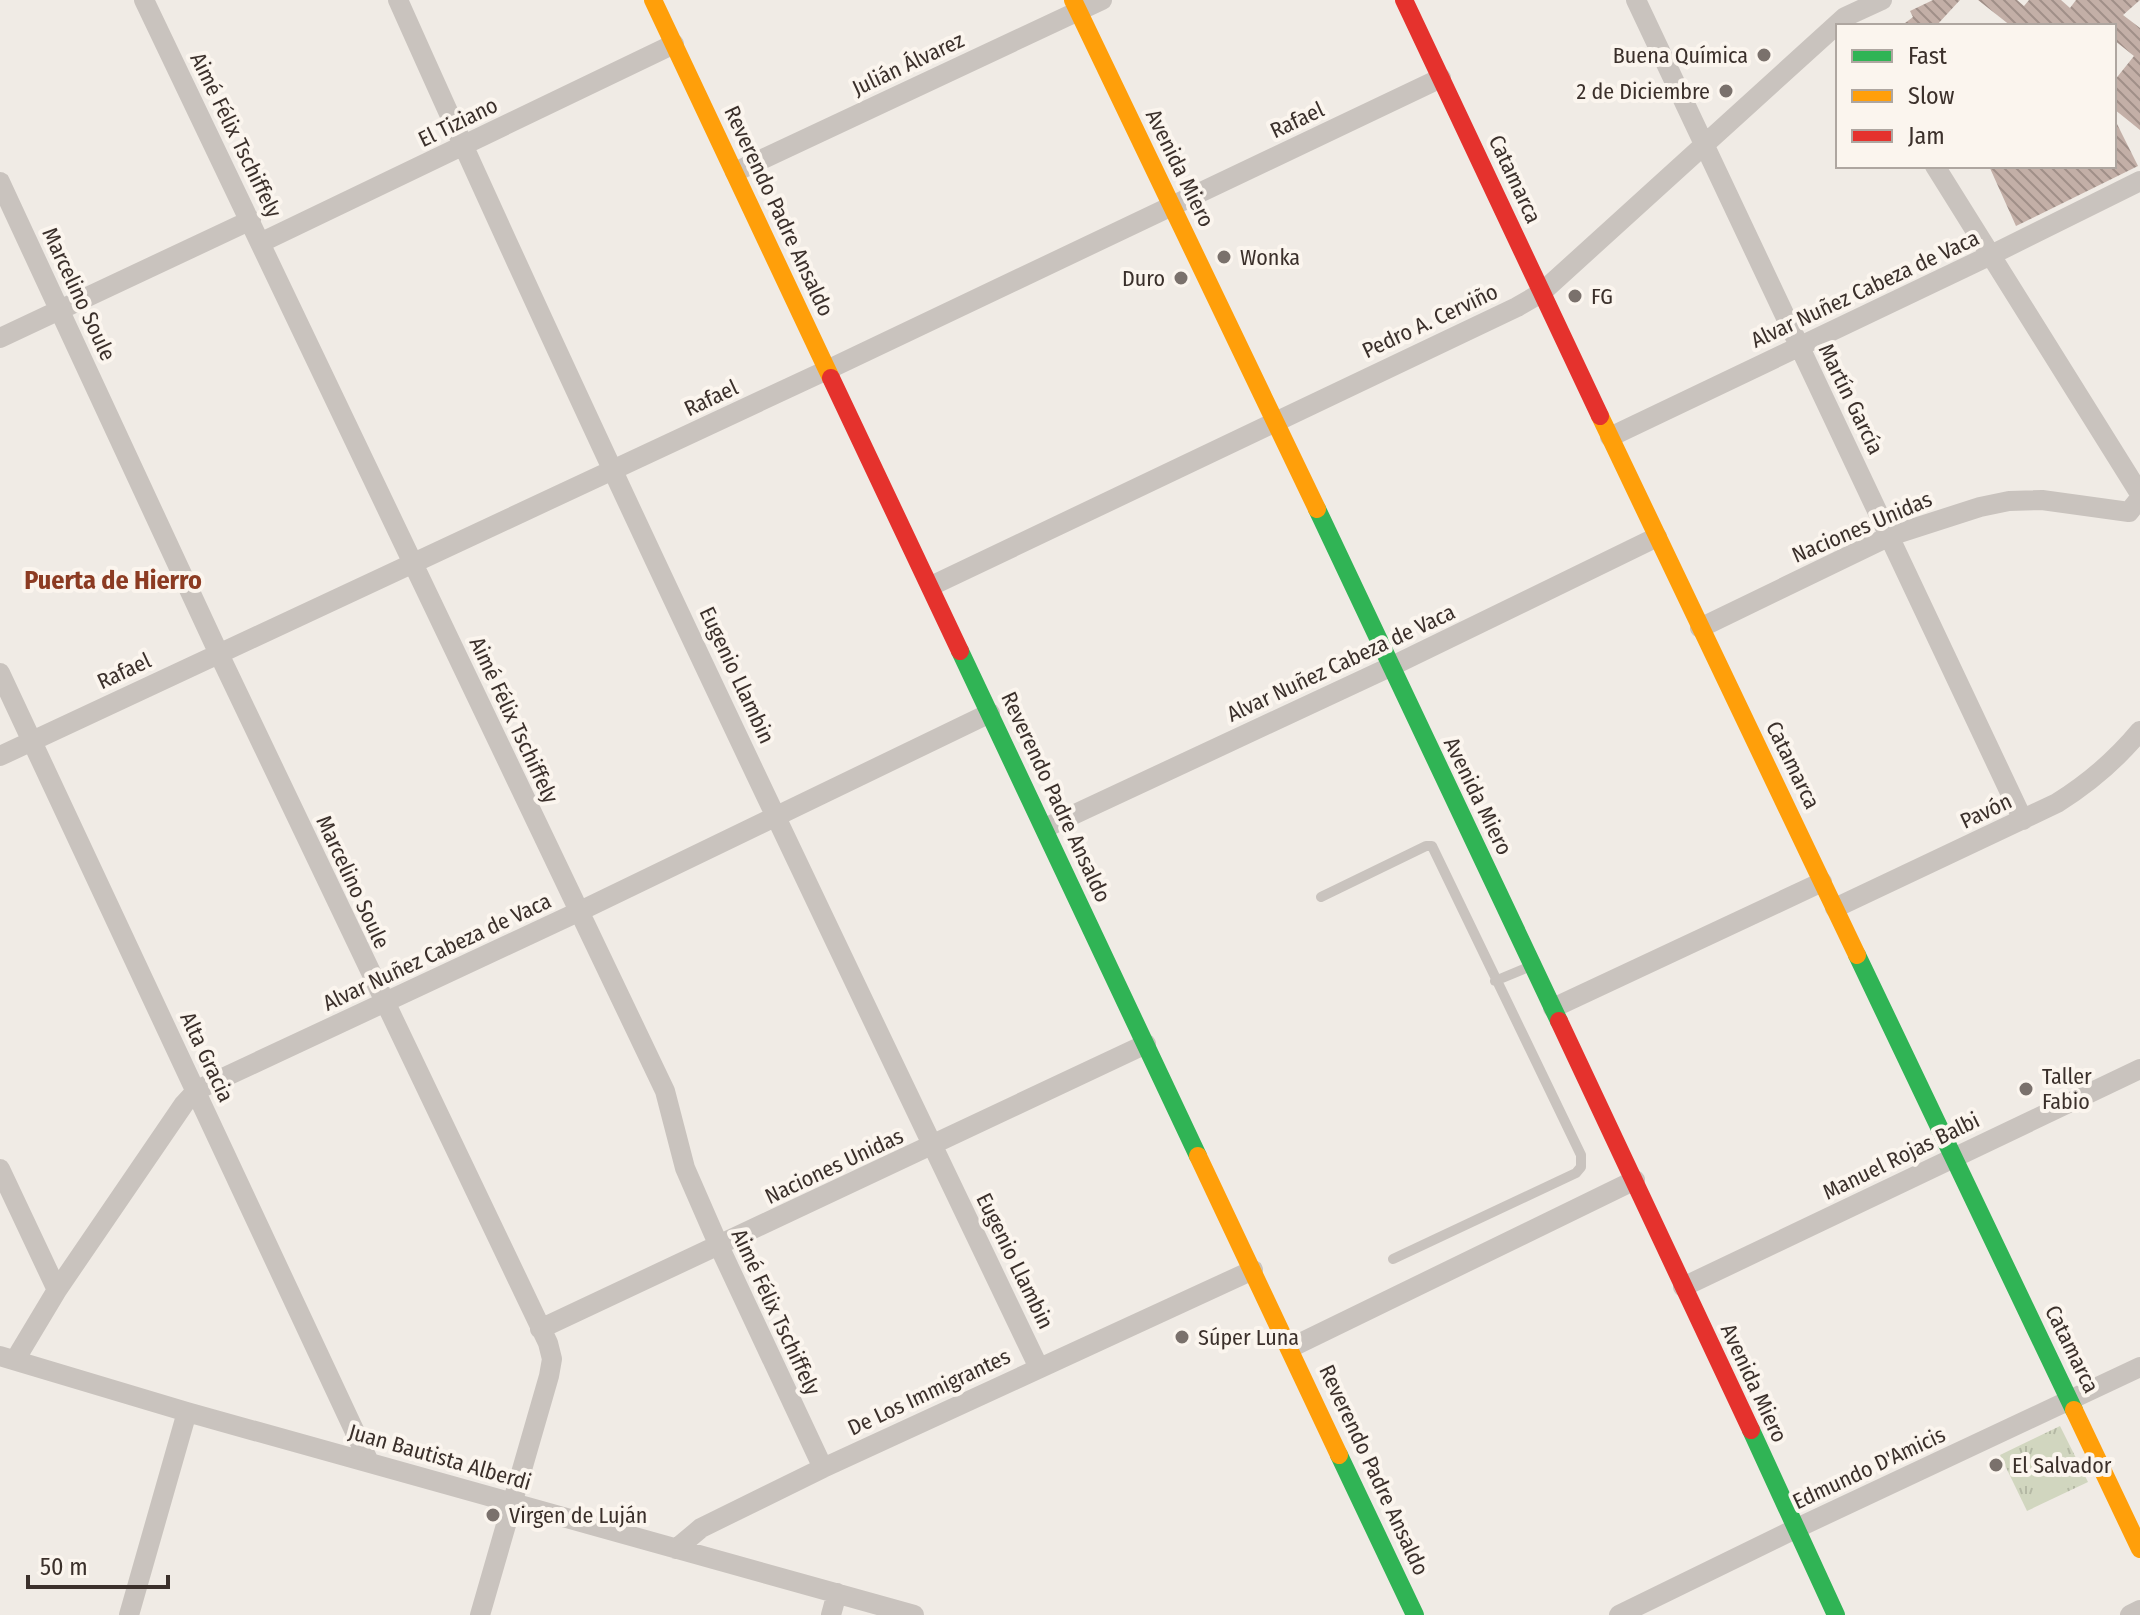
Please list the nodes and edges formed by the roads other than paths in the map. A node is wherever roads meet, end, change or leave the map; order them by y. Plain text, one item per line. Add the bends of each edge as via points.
1 (144, 0) edge
2 (398, 0) edge
3 (653, 0) edge
4 (1102, 0) edge
5 (1404, 0) edge
6 (1636, 0) edge
7 (1882, 0) edge
8 (1076, 6) edge
9 (1844, 14) edge
10 (674, 44) junction
11 (1441, 78) junction
12 (1704, 145) junction
13 (463, 146) junction
14 (1936, 168) edge
15 (735, 172) junction
16 (2140, 181) edge
17 (0, 182) edge
18 (1171, 206) junction
19 (251, 220) junction
20 (262, 242) junction
21 (1989, 256) junction
22 (1541, 293) junction
23 (60, 310) junction
24 (0, 338) edge
25 (1799, 346) junction
26 (827, 370) junction
27 (1276, 421) junction
28 (1610, 437) junction
29 (614, 470) junction
30 (2137, 507) edge
31 (1890, 536) junction
32 (1657, 537) junction
33 (413, 562) junction
34 (931, 586) junction
35 (1700, 628) junction
36 (219, 654) junction
37 (1390, 667) junction
38 (0, 673) edge
39 (990, 713) junction
40 (2140, 731) edge
41 (32, 741) junction
42 (0, 756) edge
43 (777, 816) junction
44 (2023, 820) junction
45 (1045, 828) junction
46 (1822, 882) junction
47 (1321, 897) dead end
48 (1835, 908) junction
49 (578, 912) junction
50 (1533, 965) junction
51 (1495, 981) junction
52 (384, 1003) junction
53 (1553, 1008) junction
54 (1146, 1044) junction
55 (2140, 1069) edge
56 (197, 1090) junction
57 (933, 1146) junction
58 (1954, 1158) junction
59 (0, 1169) edge
60 (1635, 1180) junction
61 (719, 1246) junction
62 (1393, 1259) dead end
63 (1253, 1270) junction
64 (1683, 1287) junction
65 (57, 1290) junction
66 (540, 1329) junction
67 (1290, 1348) junction
68 (8, 1358) edge
69 (2140, 1367) edge
70 (1039, 1368) junction
71 (2070, 1401) junction
72 (187, 1412) junction
73 (369, 1462) junction
74 (823, 1468) junction
75 (511, 1502) junction
76 (1795, 1529) junction
77 (676, 1549) junction
78 (2140, 1549) edge
79 (837, 1593) junction
80 (2140, 1610) edge
81 (129, 1615) edge
82 (480, 1615) edge
83 (831, 1615) edge
84 (914, 1615) edge
85 (1415, 1615) edge
86 (1619, 1615) edge
87 (1836, 1615) edge
88 (2130, 1615) edge

1 - 19 street, Aimé Félix Tschiffely
2 - 13 street, Eugenio Llambin
3 - 10 street, Reverendo Padre Ansaldo
4 - 8 street, Julián Álvarez
5 - 11 street, Catamarca
6 - 12 street, Martín García
7 - 9 street, Pedro A. Cerviño
8 - 15 street, Julián Álvarez
8 - 18 street, Avenida Miero
9 - 12 street, Pedro A. Cerviño
10 - 13 street, El Tiziano
10 - 15 street, Reverendo Padre Ansaldo
11 - 18 street, Rafael
11 - 22 street, Catamarca
12 - 22 street, Pedro A. Cerviño
12 - 25 street, Martín García
13 - 20 street, El Tiziano
13 - 29 street, Eugenio Llambin
14 - 21 street
15 - 26 street, Reverendo Padre Ansaldo
16 - 21 street, Alvar Nuñez Cabeza de Vaca
17 - 23 street, Marcelino Soule
18 - 26 street, Rafael
18 - 27 street, Avenida Miero
19 - 20 street, Aimé Félix Tschiffely
19 - 23 street
20 - 33 street, Aimé Félix Tschiffely
21 - 25 street, Alvar Nuñez Cabeza de Vaca
21 - 30 street
22 - 27 street, Pedro A. Cerviño
22 - 28 street, Catamarca
23 - 24 street
23 - 36 street, Marcelino Soule
25 - 28 street, Alvar Nuñez Cabeza de Vaca
25 - 31 street, Martín García
26 - 29 street, Rafael
26 - 34 street, Reverendo Padre Ansaldo
27 - 34 street, Pedro A. Cerviño
27 - 37 street, Avenida Miero
28 - 32 street, Catamarca
29 - 33 street, Rafael
29 - 43 street, Eugenio Llambin
30 - 31 street, Naciones Unidas via 2009,501
31 - 35 street, Naciones Unidas
31 - 44 street, Martín García
32 - 35 street, Catamarca
32 - 37 street, Alvar Nuñez Cabeza de Vaca
33 - 36 street, Rafael
33 - 49 street, Aimé Félix Tschiffely
34 - 39 street, Reverendo Padre Ansaldo
35 - 46 street, Catamarca
36 - 41 street, Rafael
36 - 52 street, Marcelino Soule
37 - 45 street, Alvar Nuñez Cabeza de Vaca
37 - 50 street, Avenida Miero
38 - 41 street, Alta Gracia
39 - 43 street, Alvar Nuñez Cabeza de Vaca
39 - 45 street, Reverendo Padre Ansaldo
40 - 44 street, Pavón via 2085,786
41 - 42 street, Rafael
41 - 56 street, Alta Gracia
43 - 49 street, Alvar Nuñez Cabeza de Vaca
43 - 57 street, Eugenio Llambin
44 - 48 street, Pavón
45 - 54 street, Reverendo Padre Ansaldo
46 - 48 street, Catamarca
46 - 53 street
47 - 51 lane via 1432,846
48 - 58 street, Catamarca
49 - 52 street, Alvar Nuñez Cabeza de Vaca
49 - 61 street, Aimé Félix Tschiffely via 665,1091 685,1168
50 - 51 lane
50 - 53 street, Avenida Miero
51 - 62 lane via 1581,1155 1581,1167
52 - 56 street, Alvar Nuñez Cabeza de Vaca
52 - 66 street, Marcelino Soule
53 - 60 street, Avenida Miero
54 - 57 street, Naciones Unidas
54 - 63 street, Reverendo Padre Ansaldo
55 - 58 street, Manuel Rojas Balbi
56 - 65 street, Alvar Nuñez Cabeza de Vaca
56 - 73 street, Alta Gracia
57 - 61 street, Naciones Unidas
57 - 70 street, Eugenio Llambin
58 - 64 street, Manuel Rojas Balbi
58 - 71 street, Catamarca
59 - 65 street
60 - 64 street, Avenida Miero
60 - 67 street
61 - 66 street, Naciones Unidas
61 - 74 street, Aimé Félix Tschiffely
63 - 67 street, Reverendo Padre Ansaldo
63 - 70 street, De Los Immigrantes
64 - 76 street, Avenida Miero
65 - 68 street, Alvar Nuñez Cabeza de Vaca
66 - 75 street, Marcelino Soule via 552,1359
67 - 85 street, Reverendo Padre Ansaldo
68 - 72 street, Juan Bautista Alberdi
69 - 71 street, Edmundo D'Amicis
70 - 74 street, De Los Immigrantes
71 - 76 street, Edmundo D'Amicis
71 - 78 street, Catamarca
72 - 73 street, Juan Bautista Alberdi
72 - 81 street
73 - 75 street, Juan Bautista Alberdi
74 - 77 street, De Los Immigrantes via 701,1528
75 - 77 street, Juan Bautista Alberdi
75 - 82 street, Marcelino Soule
76 - 86 street, Edmundo D'Amicis
76 - 87 street, Avenida Miero
77 - 79 street, Juan Bautista Alberdi
79 - 83 street
79 - 84 street, Juan Bautista Alberdi
80 - 88 street

